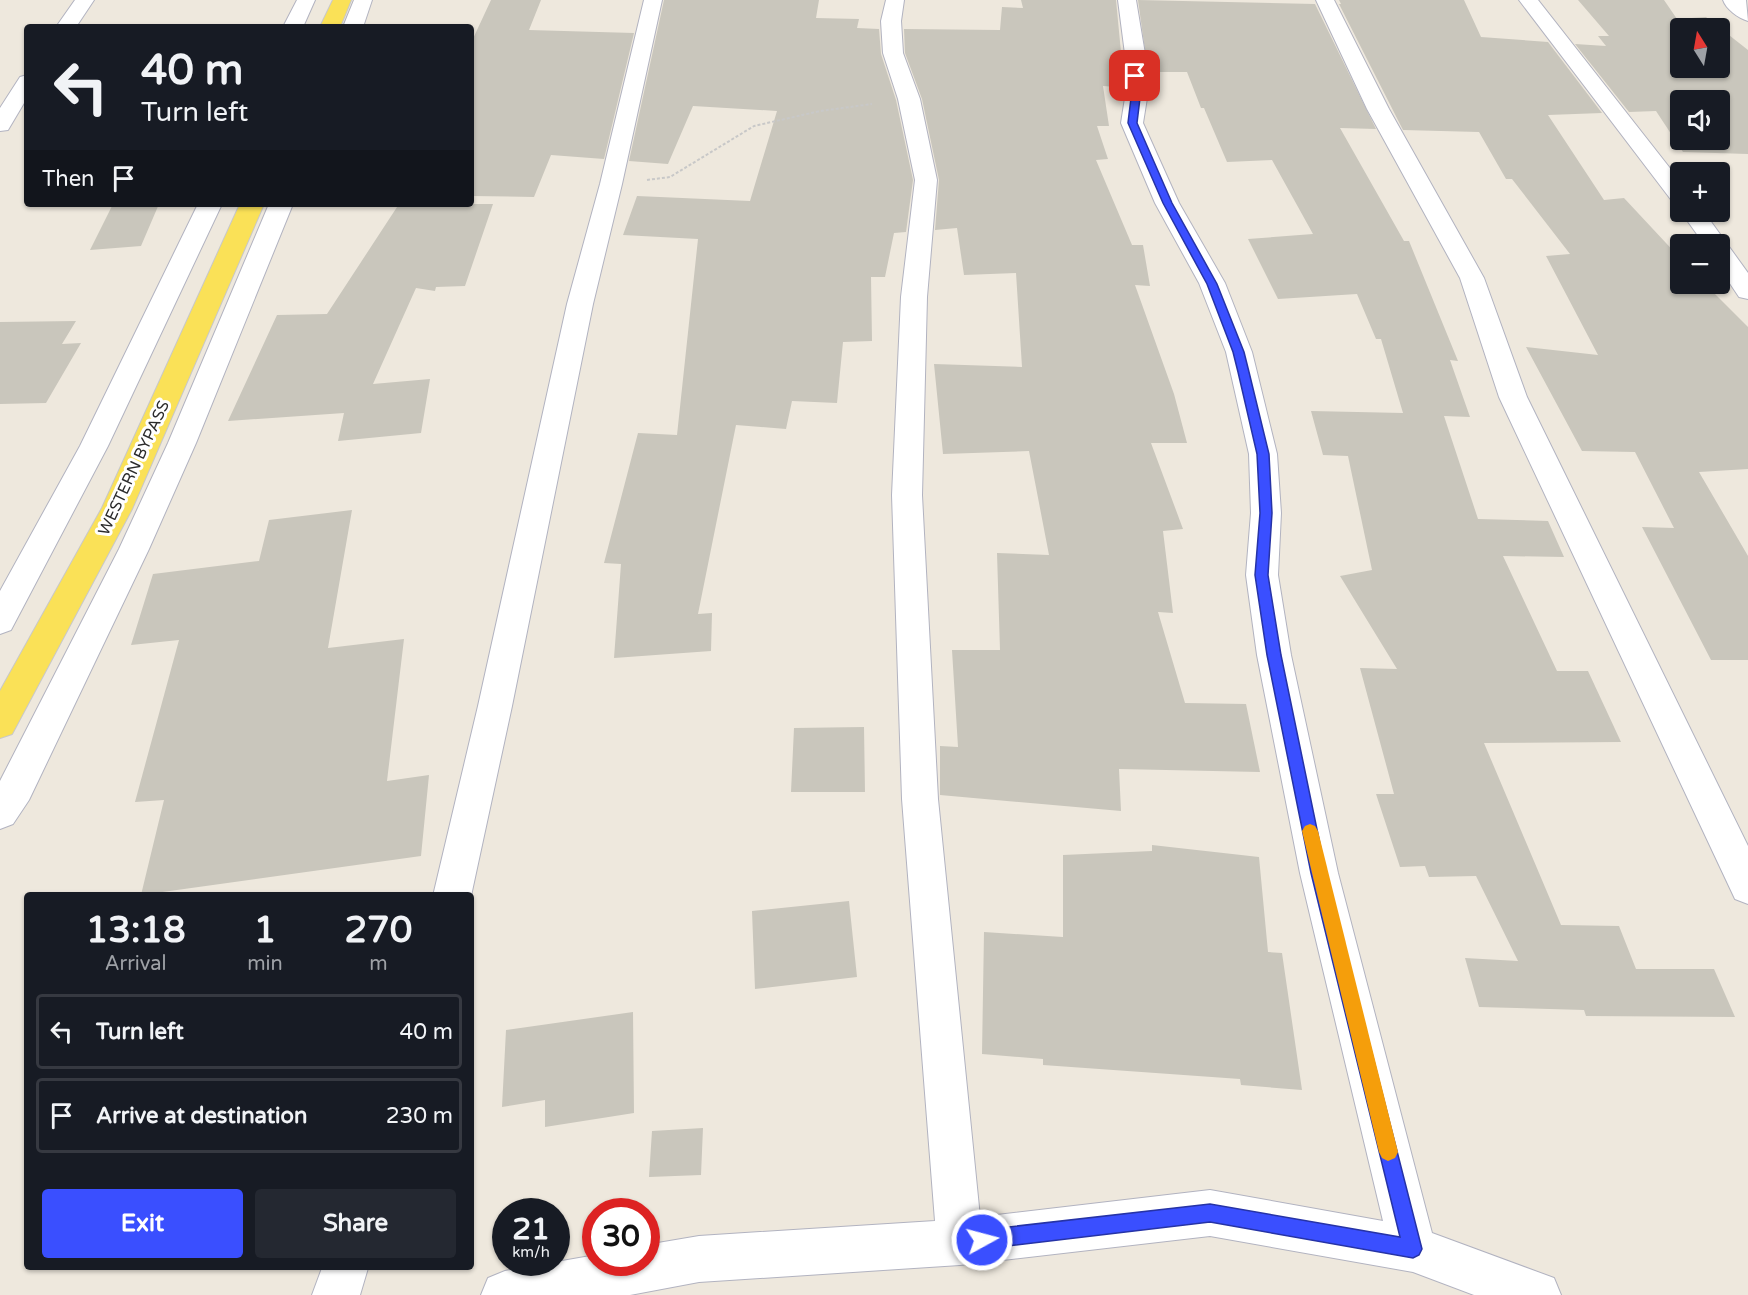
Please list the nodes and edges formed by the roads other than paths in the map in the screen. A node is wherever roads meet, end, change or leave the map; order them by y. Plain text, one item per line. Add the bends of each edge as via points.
1 (85, 0) edge
2 (306, 0) edge
3 (342, 0) edge
4 (363, 0) edge
5 (653, 0) edge
6 (895, 0) edge
7 (1126, 0) edge
8 (1325, 0) edge
9 (1528, 0) edge
10 (1733, 0) edge
11 (1748, 15) edge
12 (68, 24) edge
13 (294, 24) edge
14 (331, 24) edge
15 (353, 24) edge
16 (24, 86) edge
17 (0, 125) edge
18 (1670, 183) edge
19 (209, 207) edge
20 (251, 207) edge
21 (280, 207) edge
22 (1730, 265) edge
23 (1748, 291) edge
24 (0, 621) edge
25 (0, 723) edge
26 (0, 812) edge
27 (1748, 886) edge
28 (453, 892) edge
29 (960, 1242) junction
30 (1413, 1249) junction
31 (344, 1270) edge
32 (516, 1294) edge
33 (336, 1295) edge
34 (1537, 1295) edge

1 - 12 street
2 - 13 street
3 - 14 main road
4 - 15 street
5 - 28 street via 580,304
6 - 29 street via 891,21 893,53 909,99 926,180 914,297 907,495 920,799
7 - 30 street via 1135,54 1132,123 1167,203 1212,284 1239,352 1260,442 1266,513 1262,575 1274,655 1318,873
8 - 27 street via 1378,109 1472,278 1514,397
9 - 18 street
10 - 11 street
16 - 17 street
19 - 24 street via 94,446
20 - 25 main road, WESTERN BYPASS via 117,509
21 - 26 street via 139,538 16,788
22 - 23 street
29 - 30 street via 1210,1213
29 - 32 street via 699,1259
30 - 34 street
31 - 33 street

